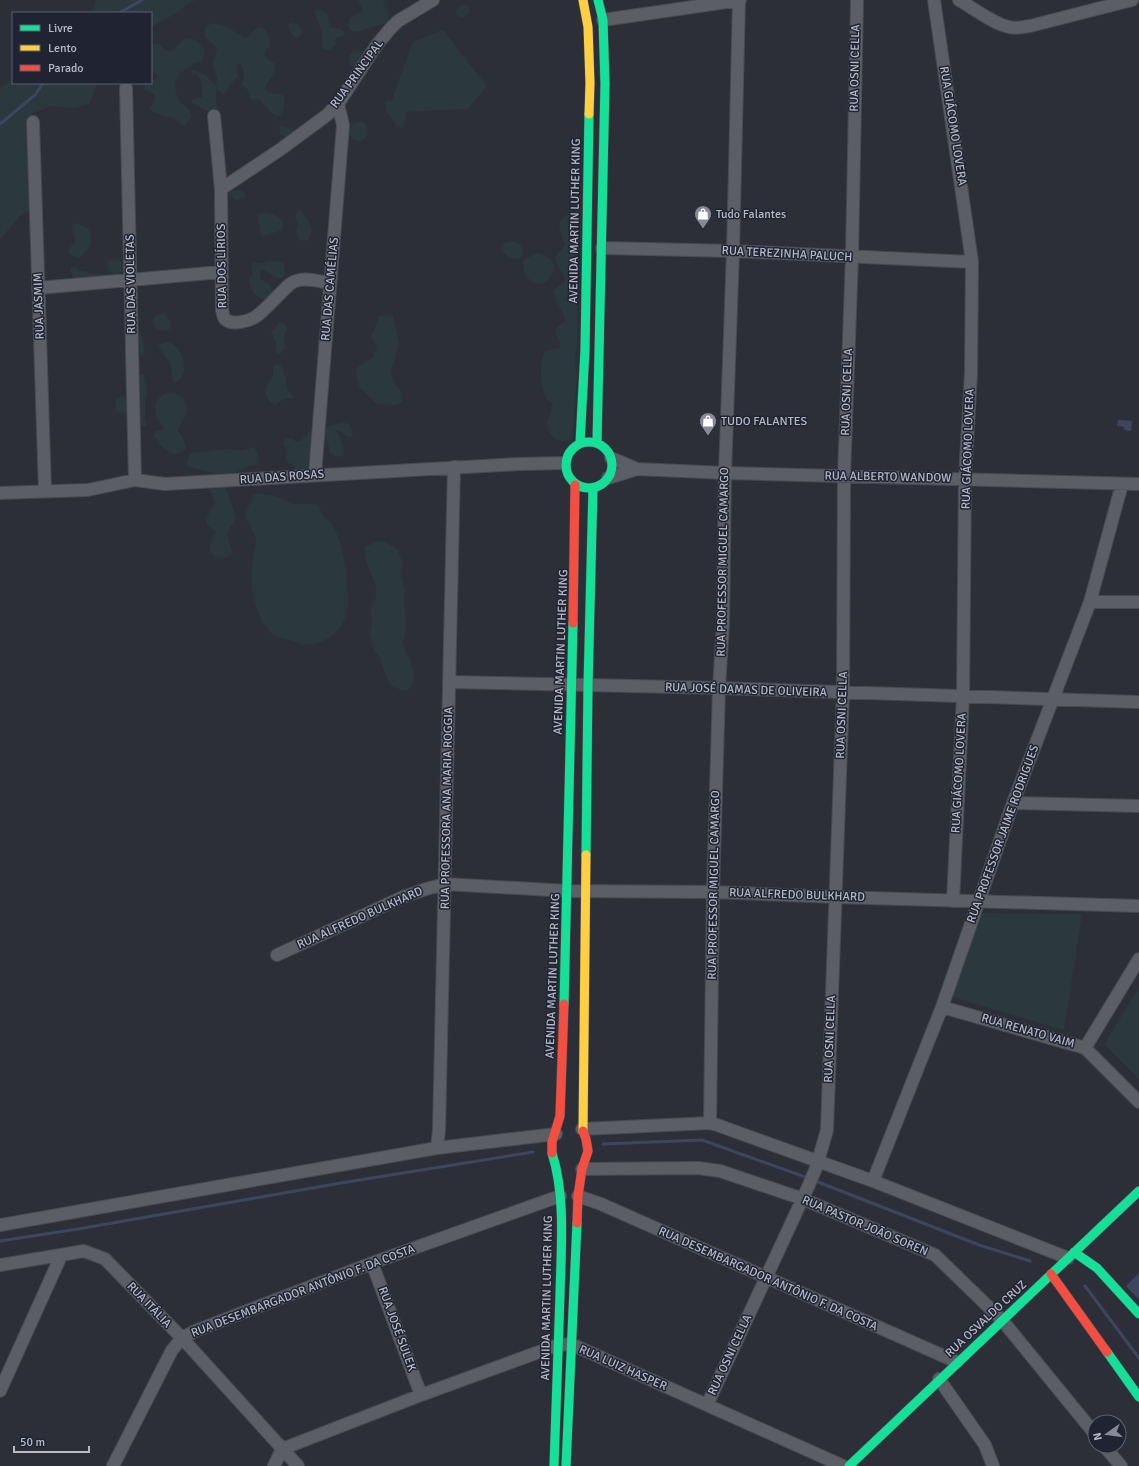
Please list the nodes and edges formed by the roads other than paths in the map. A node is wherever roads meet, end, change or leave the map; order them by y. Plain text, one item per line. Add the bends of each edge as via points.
1 (433, 0) edge
2 (582, 0) edge
3 (598, 0) edge
4 (739, 0) edge
5 (857, 0) edge
6 (934, 0) edge
7 (959, 0) edge
8 (1132, 0) edge
9 (602, 20) junction
10 (590, 83) junction
11 (605, 84) junction
12 (126, 88) dead end
13 (338, 104) junction
14 (214, 116) dead end
15 (33, 122) dead end
16 (221, 189) junction
17 (602, 248) junction
18 (733, 251) junction
19 (852, 256) junction
20 (972, 262) junction
21 (221, 272) junction
22 (131, 280) junction
23 (330, 283) junction
24 (38, 288) junction
25 (580, 443) junction
26 (597, 443) junction
27 (611, 458) junction
28 (565, 463) junction
29 (454, 467) junction
30 (638, 469) junction
31 (725, 473) junction
32 (315, 474) junction
33 (844, 476) junction
34 (608, 478) junction
35 (965, 479) junction
36 (135, 480) junction
37 (1122, 484) junction
38 (1139, 484) edge
39 (576, 485) junction
40 (593, 488) junction
41 (45, 490) junction
42 (0, 493) edge
43 (1090, 602) junction
44 (1139, 602) edge
45 (450, 682) junction
46 (571, 686) junction
47 (588, 686) junction
48 (719, 688) junction
49 (843, 692) junction
50 (963, 696) junction
51 (1053, 698) junction
52 (1139, 702) edge
53 (1013, 803) junction
54 (1139, 806) edge
55 (445, 884) junction
56 (568, 891) junction
57 (585, 891) junction
58 (713, 892) junction
59 (836, 897) junction
60 (953, 900) junction
61 (978, 901) junction
62 (1139, 906) edge
63 (277, 955) dead end
64 (1139, 959) edge
65 (942, 1007) junction
66 (573, 1018) junction
67 (1085, 1048) junction
68 (1139, 1102) edge
69 (710, 1123) junction
70 (575, 1129) junction
71 (556, 1134) junction
72 (437, 1148) junction
73 (817, 1164) junction
74 (557, 1168) junction
75 (582, 1169) junction
76 (874, 1181) junction
77 (1139, 1191) edge
78 (560, 1196) junction
79 (578, 1196) junction
80 (802, 1199) junction
81 (0, 1225) edge
82 (561, 1249) junction
83 (576, 1249) junction
84 (1071, 1255) junction
85 (61, 1256) junction
86 (372, 1263) junction
87 (0, 1265) edge
88 (1051, 1274) junction
89 (766, 1278) junction
90 (1139, 1314) edge
91 (1002, 1320) junction
92 (182, 1338) junction
93 (570, 1344) junction
94 (558, 1345) junction
95 (957, 1362) junction
96 (939, 1379) junction
97 (0, 1391) edge
98 (421, 1395) junction
99 (1139, 1397) edge
100 (707, 1405) junction
101 (1087, 1424) edge
102 (282, 1448) junction
103 (1111, 1454) edge
104 (113, 1466) edge
105 (274, 1466) edge
106 (298, 1466) edge
107 (554, 1466) edge
108 (566, 1466) edge
109 (843, 1466) edge
110 (849, 1466) edge
111 (993, 1466) edge
112 (1121, 1466) edge

1 - 13 street, RUA PRINCIPAL via 398,21 390,29
2 - 10 main road, AVENIDA MARTIN LUTHER KING via 588,26
3 - 9 main road
4 - 9 street
4 - 18 street, RUA PROFESSOR MIGUEL CAMARGO
5 - 19 street, RUA OSNI CELLA
6 - 20 street, RUA GIÁCOMO LOVERA
7 - 8 street via 1000,24 1015,28
9 - 11 main road
10 - 11 main road
10 - 25 main road, AVENIDA MARTIN LUTHER KING via 585,350
11 - 17 main road
12 - 22 street, RUA DAS VIOLETAS
13 - 16 street, RUA PRINCIPAL via 281,149
13 - 23 street, RUA DAS CAMÉLIAS via 342,138
14 - 16 street, RUA DOS LÍRIOS
15 - 24 street, RUA JASMIM
16 - 21 street, RUA DOS LÍRIOS
17 - 18 street, RUA TEREZINHA PALUCH
17 - 26 main road
18 - 19 street, RUA TEREZINHA PALUCH
18 - 31 street, RUA PROFESSOR MIGUEL CAMARGO
19 - 20 street, RUA TEREZINHA PALUCH
19 - 33 street, RUA OSNI CELLA
20 - 35 street, RUA GIÁCOMO LOVERA via 971,373
21 - 22 street
21 - 23 street, RUA DOS LÍRIOS via 224,318 235,322 257,316 295,280
22 - 24 street
22 - 36 street, RUA DAS VIOLETAS
23 - 32 street, RUA DAS CAMÉLIAS
24 - 41 street, RUA JASMIM
25 - 26 main road
25 - 28 main road via 573,448
26 - 27 main road via 606,449
27 - 30 street, RUA ALBERTO WANDOW
27 - 34 main road via 612,468
28 - 29 street, RUA DAS ROSAS
28 - 39 main road via 569,479
29 - 32 street, RUA DAS ROSAS
29 - 45 street, RUA PROFESSORA ANA MARIA ROGGIA
30 - 31 street, RUA ALBERTO WANDOW
30 - 34 street, RUA ALBERTO WANDOW
31 - 33 street, RUA ALBERTO WANDOW
31 - 48 street, RUA PROFESSOR MIGUEL CAMARGO via 723,622
32 - 36 street, RUA DAS ROSAS via 165,484
33 - 35 street, RUA ALBERTO WANDOW
33 - 49 street, RUA OSNI CELLA
34 - 40 main road
35 - 37 street, RUA ALBERTO WANDOW
35 - 50 street, RUA GIÁCOMO LOVERA
36 - 41 street, RUA DAS ROSAS via 88,490
37 - 38 street, RUA ALBERTO WANDOW
37 - 43 street, RUA PROFESSOR JAIME RODRIGUES
39 - 40 main road via 581,488
39 - 46 main road, AVENIDA MARTIN LUTHER KING
40 - 47 main road, AVENIDA MARTIN LUTHER KING
41 - 42 street, RUA DAS ROSAS
43 - 44 street
43 - 51 street, RUA PROFESSOR JAIME RODRIGUES
45 - 46 street, RUA JOSÉ DAMAS DE OLIVEIRA
45 - 55 street, RUA PROFESSORA ANA MARIA ROGGIA
46 - 47 street, RUA JOSÉ DAMAS DE OLIVEIRA
46 - 56 main road, AVENIDA MARTIN LUTHER KING
47 - 48 street, RUA JOSÉ DAMAS DE OLIVEIRA
47 - 57 main road, AVENIDA MARTIN LUTHER KING
48 - 49 street, RUA JOSÉ DAMAS DE OLIVEIRA
48 - 58 street, RUA PROFESSOR MIGUEL CAMARGO
49 - 50 street, RUA JOSÉ DAMAS DE OLIVEIRA
49 - 59 street, RUA OSNI CELLA
50 - 51 street, RUA JOSÉ DAMAS DE OLIVEIRA
50 - 60 street, RUA GIÁCOMO LOVERA
51 - 52 street, RUA JOSÉ DAMAS DE OLIVEIRA
51 - 53 street, RUA PROFESSOR JAIME RODRIGUES
53 - 54 street
53 - 61 street, RUA PROFESSOR JAIME RODRIGUES
55 - 56 street, RUA ALFREDO BULKHARD
55 - 63 street, RUA ALFREDO BULKHARD via 404,897
55 - 72 street, RUA PROFESSORA ANA MARIA ROGGIA via 440,1130
56 - 57 street, RUA ALFREDO BULKHARD
56 - 66 main road, AVENIDA MARTIN LUTHER KING
57 - 58 street, RUA ALFREDO BULKHARD
57 - 66 main road, AVENIDA MARTIN LUTHER KING
58 - 59 street, RUA ALFREDO BULKHARD
58 - 69 street, RUA PROFESSOR MIGUEL CAMARGO
59 - 60 street, RUA ALFREDO BULKHARD
59 - 73 street, RUA OSNI CELLA via 827,1130
60 - 61 street, RUA ALFREDO BULKHARD
61 - 62 street, RUA ALFREDO BULKHARD
61 - 65 street, RUA PROFESSOR JAIME RODRIGUES
64 - 67 street
65 - 67 street, RUA RENATO VAIM
65 - 76 street, RUA PROFESSOR JAIME RODRIGUES
66 - 70 main road, AVENIDA MARTIN LUTHER KING
66 - 71 main road, AVENIDA MARTIN LUTHER KING
67 - 68 street, RUA RENATO VAIM
69 - 70 street
69 - 73 street
70 - 71 main road
70 - 75 main road, AVENIDA MARTIN LUTHER KING via 586,1139 588,1151
71 - 72 street
71 - 74 main road, AVENIDA MARTIN LUTHER KING via 552,1142 552,1151
72 - 81 street
73 - 76 street
73 - 80 street, RUA OSNI CELLA
74 - 75 main road via 569,1172
74 - 78 main road, AVENIDA MARTIN LUTHER KING
75 - 79 main road, AVENIDA MARTIN LUTHER KING
75 - 80 street, RUA PASTOR JOÃO SOREN via 698,1168 720,1171
76 - 84 street
77 - 84 main road, RUA OSVALDO CRUZ
78 - 82 main road, AVENIDA MARTIN LUTHER KING
78 - 86 street, RUA DESEMBARGADOR ANTÔNIO F. DA COSTA
79 - 83 main road, AVENIDA MARTIN LUTHER KING
79 - 89 street, RUA DESEMBARGADOR ANTÔNIO F. DA COSTA
80 - 89 street, RUA OSNI CELLA
80 - 91 street, RUA PASTOR JOÃO SOREN via 935,1255
82 - 83 main road
82 - 94 main road, AVENIDA MARTIN LUTHER KING
83 - 93 main road, AVENIDA MARTIN LUTHER KING
84 - 88 main road, RUA OSVALDO CRUZ
84 - 90 main road via 1097,1268
85 - 87 street, RUA ITÁLIA
85 - 92 street, RUA ITÁLIA via 84,1251 105,1259
85 - 97 street
86 - 92 street, RUA DESEMBARGADOR ANTÔNIO F. DA COSTA
86 - 98 street, RUA JOSÉ SULEK
88 - 91 main road, RUA OSVALDO CRUZ
88 - 99 main road
89 - 95 street, RUA DESEMBARGADOR ANTÔNIO F. DA COSTA
89 - 100 street, RUA OSNI CELLA
91 - 95 main road, RUA OSVALDO CRUZ
91 - 101 street, RUA PASTOR JOÃO SOREN
92 - 102 street, RUA ITÁLIA
92 - 104 street, RUA DESEMBARGADOR ANTÔNIO F. DA COSTA via 172,1350
93 - 94 street, RUA LUIZ HASPER
93 - 100 street, RUA LUIZ HASPER
93 - 108 main road, AVENIDA MARTIN LUTHER KING
94 - 98 street, RUA LUIZ HASPER
94 - 107 main road, AVENIDA MARTIN LUTHER KING
95 - 96 main road, RUA OSVALDO CRUZ
96 - 110 main road, RUA OSVALDO CRUZ
96 - 111 street via 984,1445
98 - 102 street, RUA LUIZ HASPER
100 - 109 street, RUA LUIZ HASPER
102 - 105 street
102 - 106 street, RUA ITÁLIA
103 - 112 street

